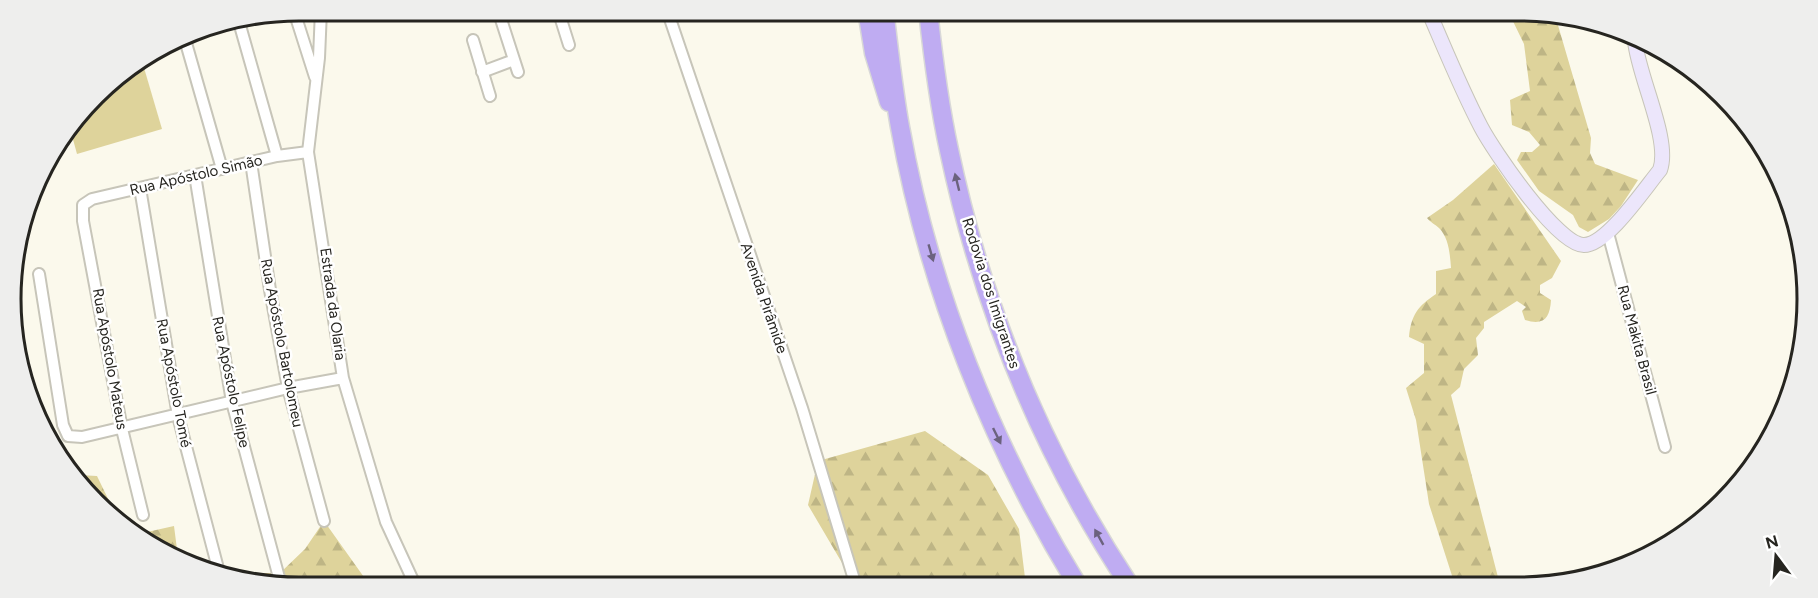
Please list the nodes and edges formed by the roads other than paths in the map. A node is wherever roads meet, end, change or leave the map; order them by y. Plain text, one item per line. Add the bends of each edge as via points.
1 (297, 21) edge
2 (320, 21) edge
3 (502, 21) edge
4 (561, 21) edge
5 (671, 21) edge
6 (869, 21) edge
7 (885, 21) edge
8 (929, 21) edge
9 (1433, 21) edge
10 (240, 27) edge
11 (473, 40) dead end
12 (187, 45) edge
13 (569, 45) dead end
14 (1635, 47) edge
15 (514, 60) junction
16 (482, 72) junction
17 (518, 72) dead end
18 (316, 80) junction
19 (490, 96) dead end
20 (900, 128) junction
21 (308, 152) junction
22 (277, 156) junction
23 (251, 162) junction
24 (222, 169) junction
25 (195, 175) junction
26 (140, 188) junction
27 (85, 202) joint
28 (1608, 232) junction
29 (39, 274) dead end
30 (344, 378) junction
31 (288, 388) junction
32 (232, 402) junction
33 (178, 416) junction
34 (122, 429) junction
35 (1665, 447) dead end
36 (143, 515) dead end
37 (324, 521) dead end
38 (217, 564) edge
39 (279, 576) edge
40 (411, 577) edge
41 (853, 577) edge
42 (1073, 577) edge
43 (1124, 577) edge

1 - 18 street
2 - 18 street, Estrada da Olaria
3 - 15 street
4 - 13 street
5 - 41 street, Avenida Pirâmide via 802,408
6 - 20 highway via 880,76
7 - 20 highway
43 -> 8 highway, Rodovia dos Imigrantes via 1054,454 1002,337 949,150
9 - 28 street via 1481,128 1524,190 1562,233 1578,244 1598,241
10 - 22 street
11 - 16 street
12 - 24 street
14 - 28 street via 1658,128 1662,165
15 - 16 street
15 - 17 street
16 - 19 street
18 - 21 street, Estrada da Olaria
20 -> 42 highway via 943,298 988,416 1024,493
21 - 22 street, Rua Apóstolo Simão
21 - 30 street, Estrada da Olaria
22 - 23 street, Rua Apóstolo Simão
23 - 24 street, Rua Apóstolo Simão
23 - 31 street, Rua Apóstolo Bartolomeu
24 - 25 street, Rua Apóstolo Simão
25 - 26 street, Rua Apóstolo Simão
25 - 32 street, Rua Apóstolo Felipe
26 - 27 street, Rua Apóstolo Simão
26 - 33 street, Rua Apóstolo Tomé
27 - 34 street, Rua Apóstolo Mateus via 83,221
28 - 35 street, Rua Makita Brasil
29 - 34 street via 68,436 77,438
30 - 31 street
30 - 40 street, Estrada da Olaria via 386,522
31 - 32 street
31 - 37 street, Rua Apóstolo Bartolomeu
32 - 33 street
32 - 39 street, Rua Apóstolo Felipe
33 - 34 street
33 - 38 street, Rua Apóstolo Tomé
34 - 36 street, Rua Apóstolo Mateus

